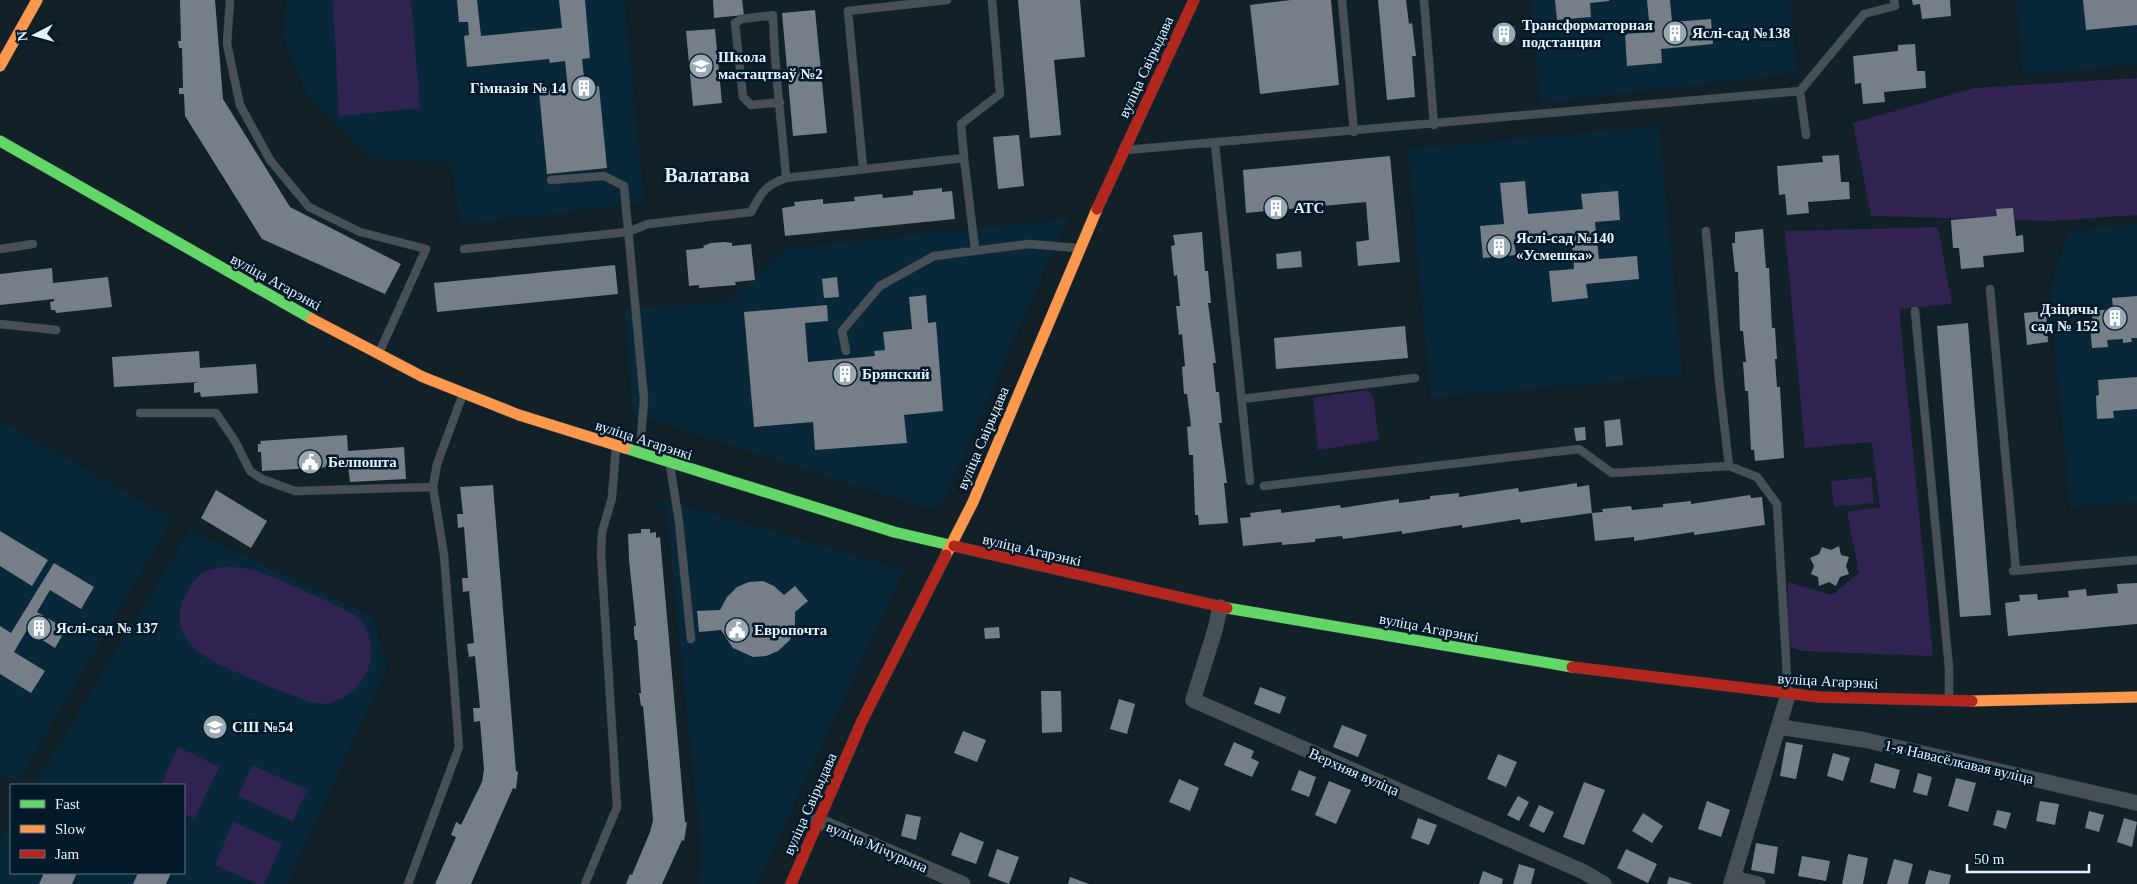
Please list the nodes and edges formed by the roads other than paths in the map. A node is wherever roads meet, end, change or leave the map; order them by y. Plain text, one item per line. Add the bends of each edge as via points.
1 (37, 0) edge
2 (230, 0) edge
3 (947, 0) edge
4 (992, 0) edge
5 (1194, 0) edge
6 (1342, 0) edge
7 (1424, 0) edge
8 (1894, 0) edge
9 (0, 66) edge
10 (1800, 91) junction
11 (780, 102) junction
12 (1434, 125) junction
13 (1354, 132) junction
14 (1806, 135) dead end
15 (0, 141) edge
16 (1215, 144) junction
17 (1124, 150) junction
18 (964, 158) junction
19 (863, 168) junction
20 (786, 178) junction
21 (551, 180) dead end
22 (628, 232) junction
23 (1706, 232) dead end
24 (33, 244) dead end
25 (1079, 248) junction
26 (0, 249) edge
27 (464, 249) dead end
28 (975, 250) junction
29 (1990, 289) dead end
30 (1915, 311) dead end
31 (0, 324) edge
32 (56, 330) dead end
33 (846, 351) dead end
34 (379, 353) junction
35 (1415, 378) dead end
36 (463, 394) junction
37 (1242, 399) junction
38 (140, 413) dead end
39 (616, 446) junction
40 (640, 454) junction
41 (670, 464) junction
42 (1729, 466) junction
43 (1250, 481) dead end
44 (1264, 486) dead end
45 (433, 487) junction
46 (951, 547) junction
47 (2137, 560) edge
48 (1220, 607) junction
49 (692, 639) dead end
50 (1788, 695) junction
51 (2137, 697) edge
52 (1949, 702) junction
53 (1780, 727) junction
54 (2137, 802) edge
55 (818, 821) junction
56 (1732, 881) edge
57 (408, 884) edge
58 (585, 884) edge
59 (791, 884) edge
60 (963, 884) edge
61 (1604, 884) edge
62 (1758, 884) edge

1 - 9 main road
2 - 34 lane via 226,44 240,105 270,160 309,207 360,232 426,249
3 - 19 lane via 848,11
4 - 18 lane via 1000,94 961,124
5 - 17 main road, вуліца Свірыдава
6 - 13 lane
7 - 12 lane
8 - 10 lane via 1895,6 1864,14
10 - 12 lane
10 - 14 lane
11 - 11 lane via 773,15 742,19 735,23 743,97 751,105
11 - 20 lane
12 - 13 lane
13 - 16 lane
15 - 34 main road, вуліца Агарэнкі via 278,302
16 - 17 lane
16 - 37 lane
17 - 25 main road, вуліца Свірыдава
18 - 19 lane
18 - 28 lane
19 - 20 lane
20 - 22 lane via 769,184 751,212 648,224
21 - 22 lane via 604,176 624,186
22 - 27 lane
22 - 40 lane via 644,399
23 - 42 lane
24 - 26 lane
25 - 28 lane via 1029,244
25 - 46 main road, вуліца Свірыдава via 973,502
28 - 33 lane via 934,256 880,286 842,331
29 - 47 lane via 2015,571
30 - 52 lane via 1950,668
31 - 32 lane
34 - 36 main road, вуліца Агарэнкі
35 - 37 lane
36 - 39 main road, вуліца Агарэнкі
36 - 45 lane via 437,464
37 - 43 lane
38 - 45 lane via 216,413 250,471 295,491
39 - 40 main road, вуліца Агарэнкі
39 - 58 lane via 612,498 602,532 601,554 618,806
40 - 41 main road, вуліца Агарэнкі
41 - 46 main road, вуліца Агарэнкі
41 - 49 lane
42 - 44 lane via 1612,472 1580,449
42 - 50 lane via 1757,477 1777,504
45 - 57 lane via 444,555 459,747
46 - 48 main road, вуліца Агарэнкі
46 - 55 main road, вуліца Свірыдава via 862,721
48 - 50 main road, вуліца Агарэнкі via 1490,655
48 - 61 street, Верхняя вуліца via 1193,700 1584,872
50 - 52 main road, вуліца Агарэнкі
50 - 53 street
51 - 52 main road, вуліца Агарэнкі
53 - 54 street, 1-я Навасёлкавая вуліца via 1865,740
53 - 56 street
55 - 59 main road, вуліца Свірыдава
55 - 60 street, вуліца Мічурына
56 - 62 street

